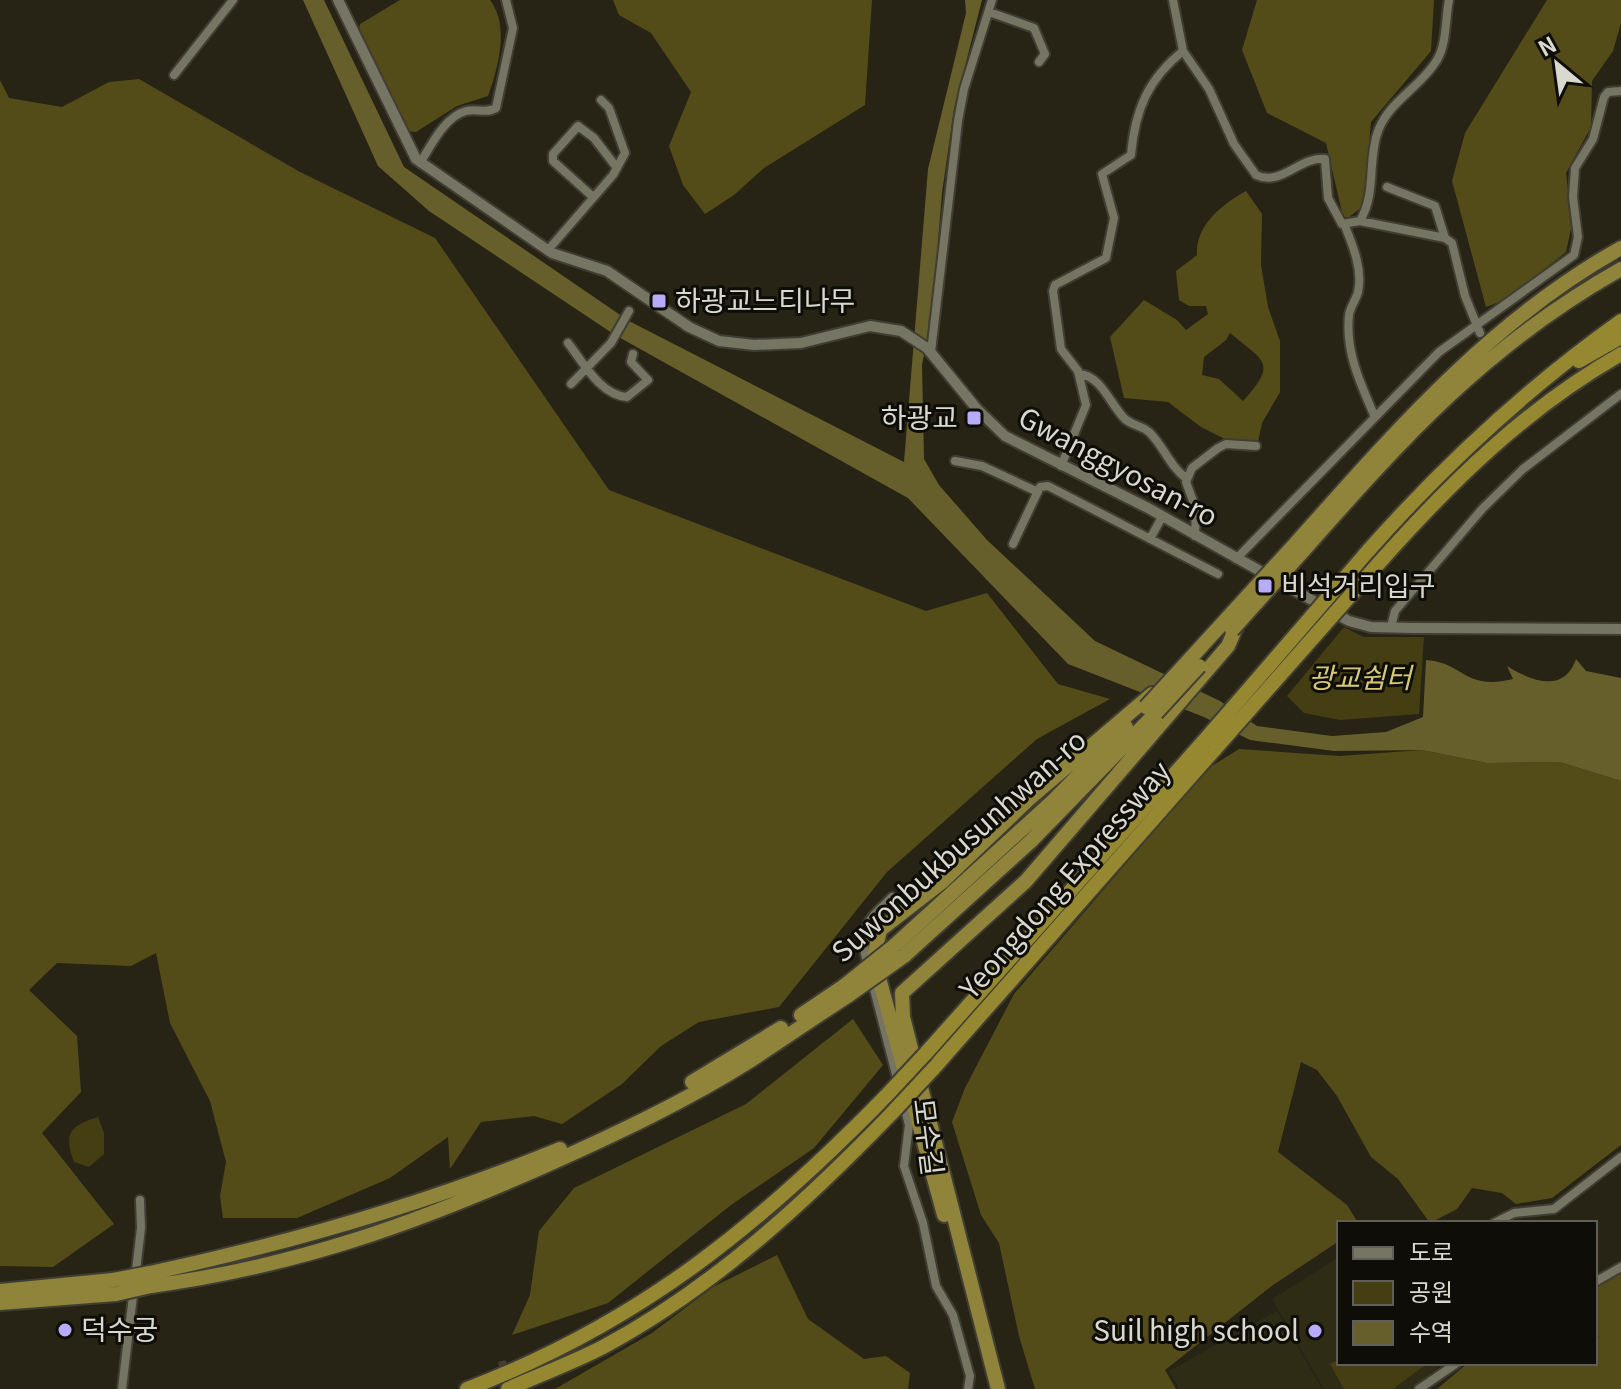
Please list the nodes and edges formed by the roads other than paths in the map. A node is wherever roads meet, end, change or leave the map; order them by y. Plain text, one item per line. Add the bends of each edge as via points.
1 (233, 0) edge
2 (338, 0) edge
3 (506, 0) edge
4 (992, 0) edge
5 (1173, 0) edge
6 (1449, 0) edge
7 (989, 12) junction
8 (1183, 51) junction
9 (1039, 62) dead end
10 (174, 75) dead end
11 (1621, 91) edge
12 (601, 100) dead end
13 (420, 163) junction
14 (617, 168) junction
15 (1387, 187) dead end
16 (593, 197) junction
17 (1360, 221) junction
18 (1345, 226) junction
19 (1445, 238) junction
20 (1621, 248) edge
21 (548, 250) junction
22 (1621, 269) edge
23 (627, 314) dead end
24 (1621, 321) edge
25 (1476, 323) junction
26 (1480, 333) dead end
27 (1621, 337) edge
28 (568, 343) dead end
29 (929, 350) junction
30 (633, 354) dead end
31 (1621, 354) edge
32 (587, 368) junction
33 (1080, 374) junction
34 (571, 384) dead end
35 (1621, 394) edge
36 (1375, 417) junction
37 (1485, 429) junction
38 (1256, 446) dead end
39 (955, 461) dead end
40 (1061, 466) junction
41 (1187, 479) junction
42 (1038, 492) junction
43 (1162, 517) junction
44 (1195, 536) junction
45 (1150, 539) junction
46 (1013, 544) dead end
47 (1300, 547) junction
48 (1236, 559) junction
49 (1218, 574) dead end
50 (1391, 627) junction
51 (1621, 629) edge
52 (1152, 711) junction
53 (1209, 746) junction
54 (892, 897) dead end
55 (1621, 1157) edge
56 (140, 1200) dead end
57 (1498, 1221) edge
58 (1621, 1267) edge
59 (1597, 1281) edge
60 (115, 1287) junction
61 (0, 1291) edge
62 (0, 1303) edge
63 (1457, 1365) edge
64 (122, 1389) edge
65 (467, 1389) edge
66 (508, 1389) edge
67 (968, 1389) edge
68 (991, 1389) edge
69 (998, 1389) edge
70 (1419, 1389) edge

1 - 10 street
2 - 13 street, Gwanggyosan-ro
3 - 13 street via 513,28 496,108 468,110 448,122
4 - 7 street
5 - 8 street
6 - 17 street via 1439,56 1386,114 1377,132 1371,194
7 - 9 street via 1034,28 1045,54
7 - 29 street via 964,89 953,148
8 - 18 street via 1256,175 1270,178 1325,159 1328,198
8 - 33 street via 1148,86 1134,124 1131,155 1102,174 1114,218 1106,258 1055,285 1053,291 1061,349
11 - 25 street via 1604,97 1593,139 1575,168 1574,255
12 - 14 street via 624,144
13 - 21 street, Gwanggyosan-ro
14 - 16 street
14 - 16 street via 578,126 553,154 553,161
15 - 19 street via 1435,206
16 - 21 street
17 - 18 street
17 - 19 street
18 - 36 street via 1358,275 1358,293 1349,313 1352,362
19 - 25 street via 1452,243
20 - 47 highway, Suwonbukbusunhwan-ro via 1544,296 1485,343 1404,422
21 - 29 street, Gwanggyosan-ro via 607,271 689,327 719,341 801,343 875,326 909,335
22 - 47 highway, Suwonbukbusunhwan-ro via 1493,354 1414,427
23 - 32 street
24 - 37 highway, Yeongdong Expressway
25 - 26 street
25 - 36 street
27 - 37 highway, Yeongdong Expressway via 1541,385
28 - 32 street
29 - 40 street, Gwanggyosan-ro via 1005,436
30 - 32 street via 631,362 648,380 627,397 609,391
31 - 53 highway, Yeongdong Expressway, bridge via 1498,439 1436,499
32 - 34 street
33 - 40 street via 1086,405
33 - 41 street via 1111,397 1127,421 1153,436 1169,463
35 - 50 street via 1554,444 1483,508 1395,611
36 - 48 street
37 - 53 highway, Yeongdong Expressway, bridge via 1368,551
38 - 41 street via 1226,444 1192,468
39 - 42 street via 982,466
40 - 43 street, Gwanggyosan-ro
41 - 44 street via 1196,509
42 - 45 street via 1048,486
42 - 46 street
43 - 44 street, Gwanggyosan-ro
43 - 45 street
44 - 48 street, Gwanggyosan-ro
45 - 49 street
47 - 52 highway, Suwonbukbusunhwan-ro, bridge via 1196,655
47 - 52 highway, Suwonbukbusunhwan-ro, bridge via 1237,625
48 - 50 street, Gwanggyosan-ro via 1349,621
50 - 51 street, Gwanggyosan-ro
52 - 60 highway, Suwonbukbusunhwan-ro, bridge via 1031,841 899,951 746,1063 485,1193 333,1249 250,1270
52 - 68 highway via 1029,799 942,882 880,930 876,967
52 - 69 highway via 1026,881 902,993 903,1017
53 - 65 highway, Yeongdong Expressway, bridge via 811,1172 719,1250 595,1333
53 - 66 highway, Yeongdong Expressway, bridge via 933,1069 824,1183 679,1300 602,1347
54 - 67 street, 모수길 via 866,922 865,954 909,1125 904,1166 936,1286 970,1376
55 - 57 street via 1554,1209 1514,1213
56 - 64 street
58 - 59 street
60 - 61 highway, Suwonbukbusunhwan-ro
60 - 62 highway, Suwonbukbusunhwan-ro
63 - 70 street

